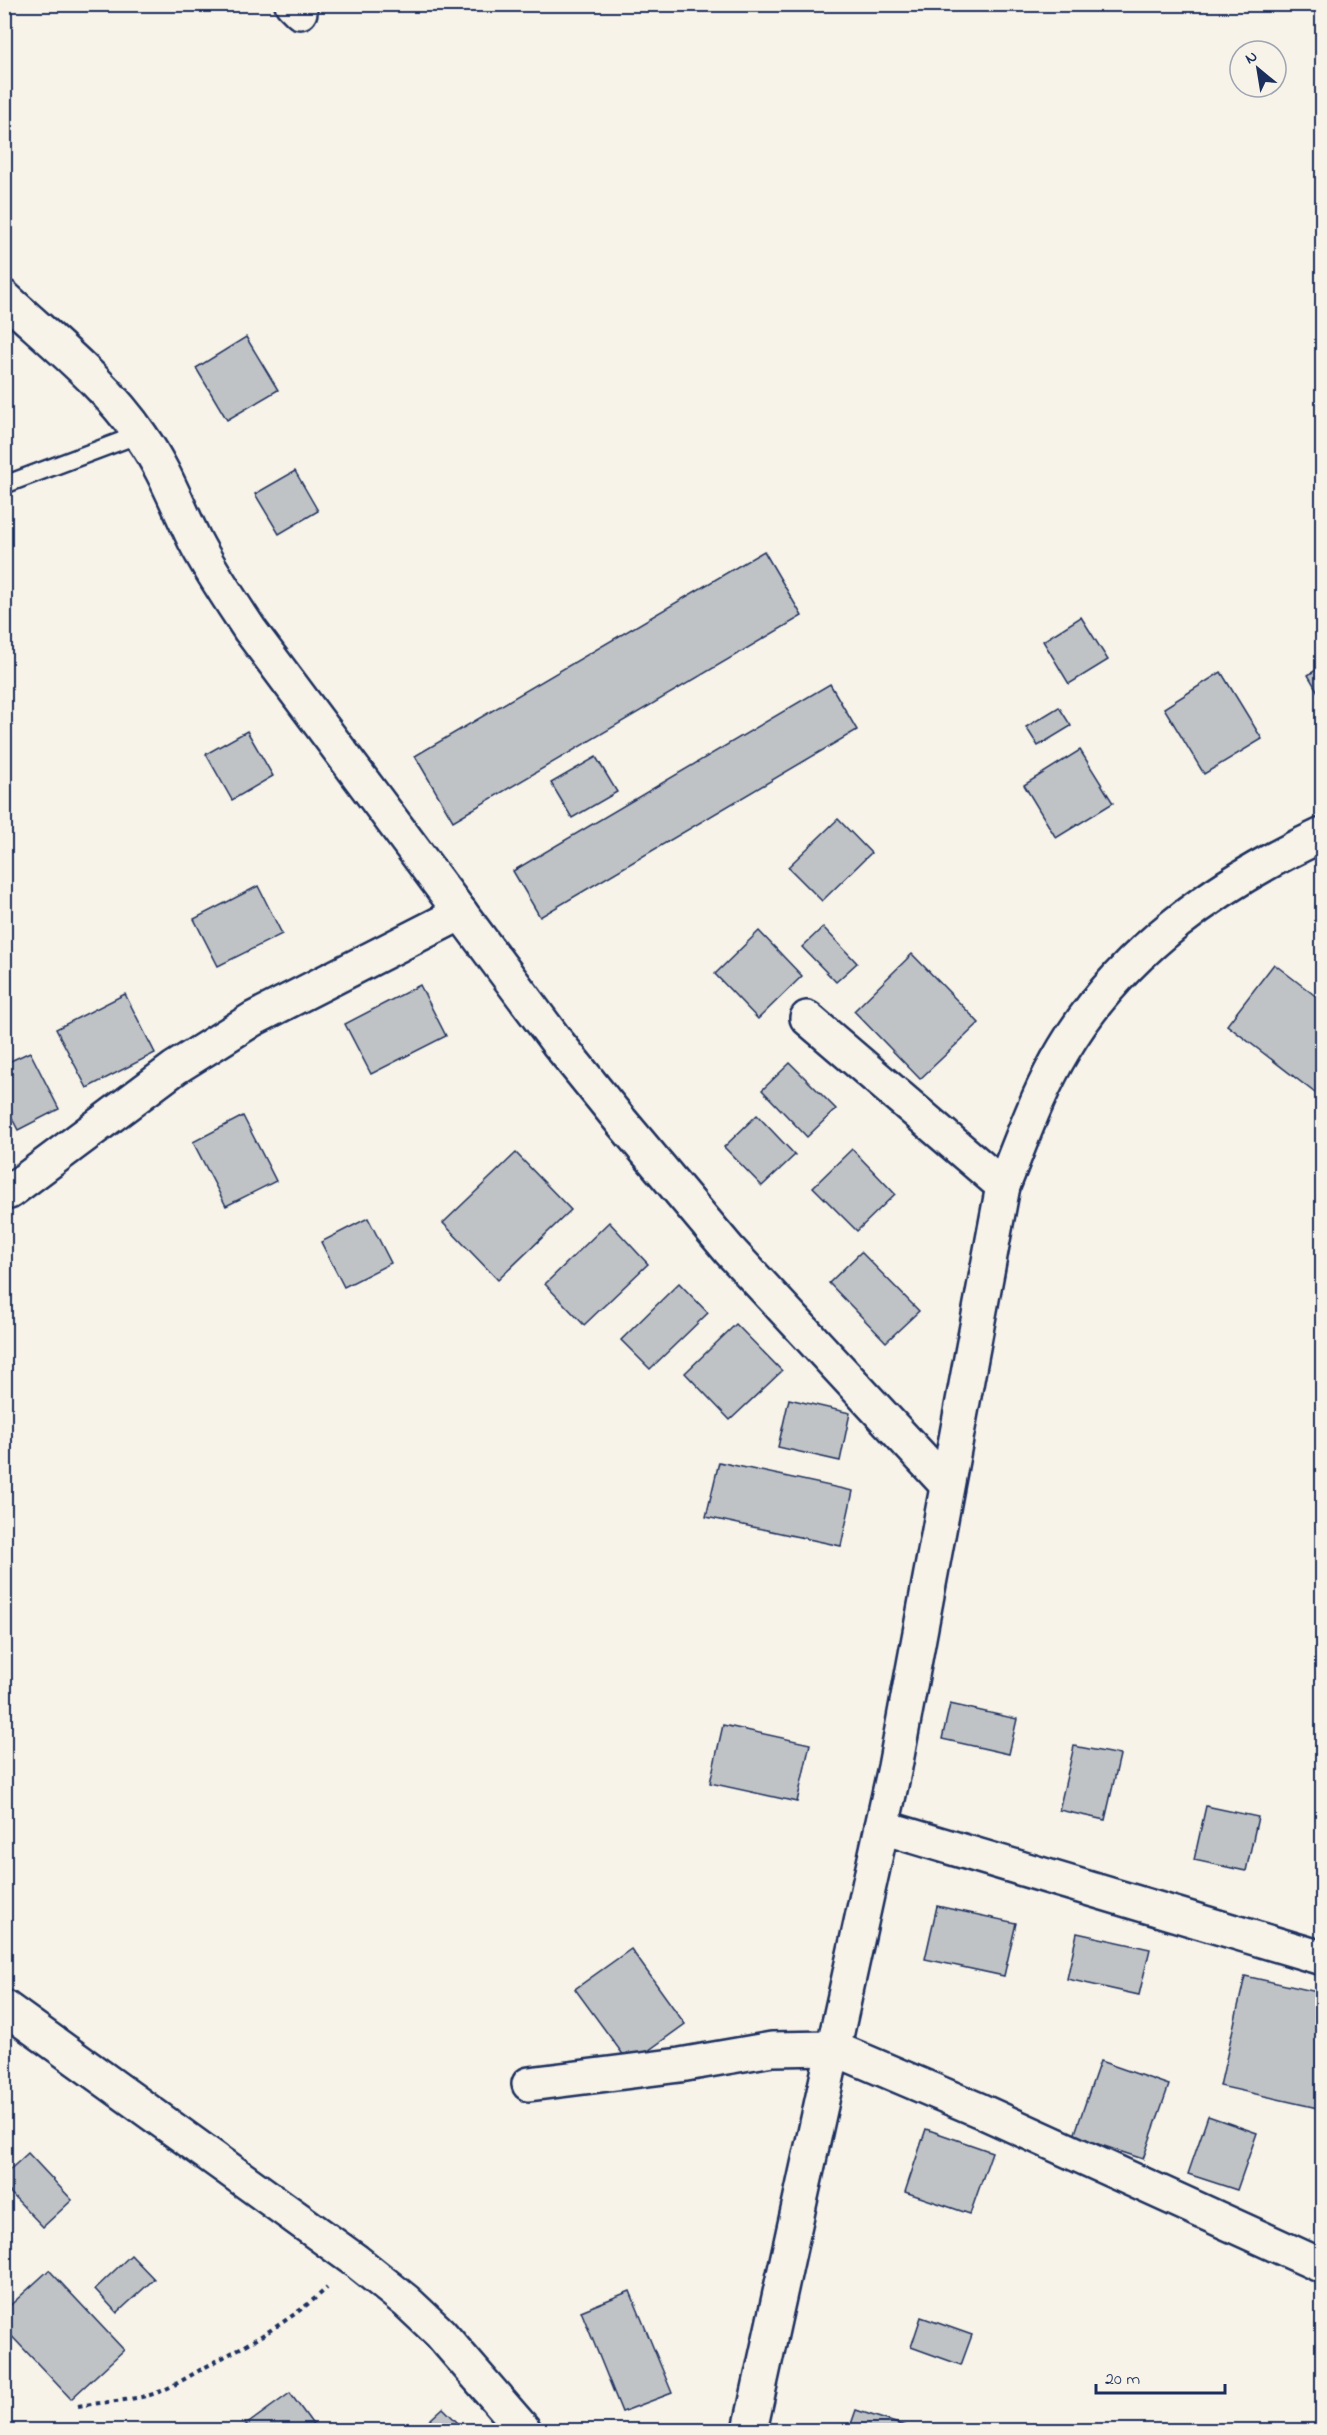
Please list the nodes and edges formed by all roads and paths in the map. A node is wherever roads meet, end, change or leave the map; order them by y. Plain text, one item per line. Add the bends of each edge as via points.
1 (4, 297) edge
2 (140, 434) junction
3 (4, 485) edge
4 (1323, 835) edge
5 (460, 913) junction
6 (807, 1018) dead end
7 (1003, 1186) junction
8 (9, 1192) dead end
9 (946, 1484) junction
10 (882, 1827) junction
11 (1323, 1958) edge
12 (4, 2007) edge
13 (833, 2048) junction
14 (529, 2084) dead end
15 (356, 2261) junction
16 (1323, 2266) edge
17 (78, 2406) dead end
18 (525, 2430) edge
19 (750, 2430) edge

1 - 2 street via 113,399
2 - 3 lane
2 - 5 street via 238,612
4 - 7 street via 1280,855 1215,894 1140,953 1103,992 1064,1048 1039,1096
5 - 8 street via 253,1019 176,1068
5 - 9 street via 557,1042 729,1250
6 - 7 street
7 - 9 street
9 - 10 street
10 - 11 street
10 - 13 street
12 - 15 street
13 - 14 street via 772,2049 680,2066
13 - 16 street
13 - 19 street
15 - 17 path via 295,2316 174,2385 130,2400
15 - 18 street via 440,2333

